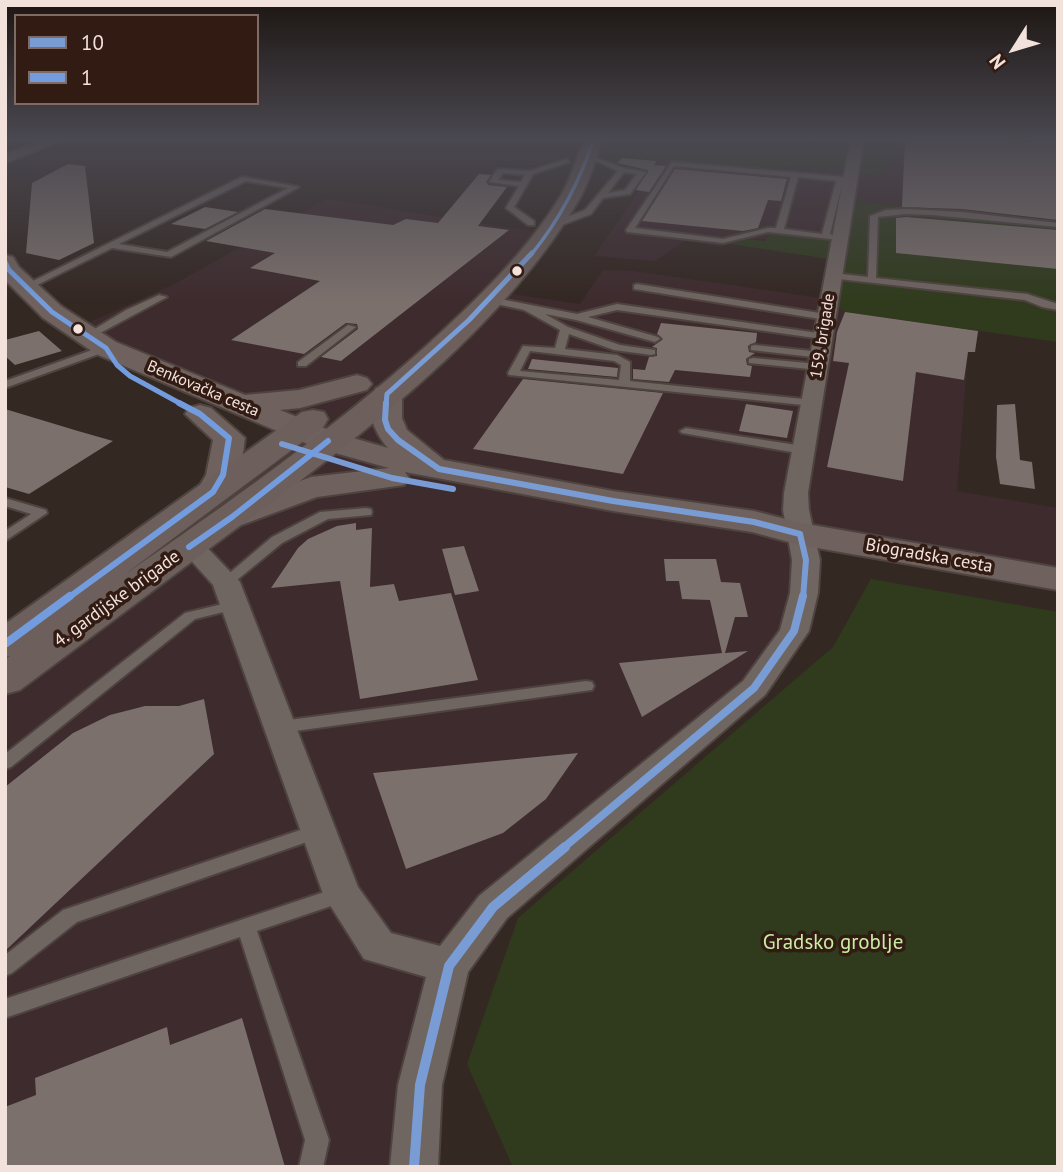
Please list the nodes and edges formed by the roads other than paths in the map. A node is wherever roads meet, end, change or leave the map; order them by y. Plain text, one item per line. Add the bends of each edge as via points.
1 (217, 193) edge
2 (284, 193) edge
3 (519, 193) edge
4 (552, 193) edge
5 (603, 193) edge
6 (622, 193) edge
7 (654, 193) edge
8 (790, 193) edge
9 (843, 193) edge
10 (600, 196) junction
11 (541, 224) junction
12 (1058, 225) edge
13 (779, 231) junction
14 (833, 237) junction
15 (110, 245) junction
16 (5, 262) edge
17 (833, 276) junction
18 (872, 280) junction
19 (26, 287) junction
20 (637, 288) dead end
21 (162, 297) dead end
22 (490, 300) junction
23 (525, 306) junction
24 (1058, 307) edge
25 (577, 317) junction
26 (352, 327) dead end
27 (565, 329) junction
28 (655, 338) dead end
29 (97, 342) junction
30 (822, 344) junction
31 (755, 348) dead end
32 (559, 351) junction
33 (650, 352) dead end
34 (753, 361) dead end
35 (302, 364) dead end
36 (357, 384) junction
37 (624, 384) junction
38 (5, 385) edge
39 (387, 394) junction
40 (813, 403) junction
41 (237, 404) junction
42 (200, 414) junction
43 (686, 431) dead end
44 (305, 442) junction
45 (803, 450) junction
46 (439, 469) junction
47 (392, 478) junction
48 (5, 502) edge
49 (223, 504) junction
50 (366, 512) dead end
51 (800, 534) junction
52 (5, 537) edge
53 (191, 545) junction
54 (1058, 579) edge
55 (230, 593) junction
56 (5, 644) edge
57 (5, 680) edge
58 (586, 685) dead end
59 (281, 727) junction
60 (5, 763) edge
61 (320, 830) junction
62 (342, 894) junction
63 (246, 927) junction
64 (449, 966) junction
65 (5, 967) edge
66 (5, 1009) edge
67 (311, 1167) edge
68 (415, 1167) edge

1 - 15 lane
2 - 15 lane via 168,255
3 - 11 lane via 510,208
4 - 11 main road
5 - 10 lane
6 - 10 lane
7 - 13 lane via 630,230 723,241
8 - 13 lane
9 - 14 street, 159. brigade
10 - 11 lane via 588,212
11 - 22 main road
11 - 36 main road via 475,289
12 - 18 lane via 907,211 878,213 874,216
13 - 14 lane
14 - 17 street, 159. brigade
15 - 19 lane
16 - 19 main road, Benkovačka cesta
17 - 18 lane
17 - 30 street, 159. brigade
18 - 24 lane via 1027,297
19 - 29 main road, Benkovačka cesta via 52,312
20 - 30 lane
21 - 29 lane via 129,312
22 - 23 lane
22 - 39 main road
23 - 25 lane
23 - 27 lane
25 - 28 lane
25 - 30 lane via 617,307
26 - 35 lane
27 - 32 lane
27 - 33 lane via 618,348
29 - 38 lane
29 - 41 main road, Benkovačka cesta
29 - 42 main road, Benkovačka cesta via 130,376
30 - 31 lane
30 - 34 lane
30 - 40 street, 159. brigade
32 - 37 lane via 617,358 626,363
32 - 37 lane via 527,348 513,373
36 - 41 main road via 300,400
36 - 44 main road
37 - 40 lane
39 - 44 main road
39 - 46 main road via 388,429
40 - 45 street, 159. brigade
41 - 44 main road, Benkovačka cesta
42 - 44 main road, Benkovačka cesta
42 - 49 main road via 229,438
43 - 45 lane
44 - 46 main road, Biogradska cesta
44 - 47 main road, Biogradska cesta
44 - 49 main road, 4. gardijske brigade
45 - 51 street, 159. brigade via 796,494
46 - 51 main road, Biogradska cesta via 754,522
47 - 49 main road
47 - 51 main road, Biogradska cesta via 603,514
48 - 52 lane via 41,513
49 - 53 main road, 4. gardijske brigade
49 - 56 main road, 4. gardijske brigade
50 - 55 lane via 325,515 277,540
51 - 54 main road, Biogradska cesta
51 - 64 street, 159. brigade via 806,560 804,593 794,631 754,688 493,908
53 - 55 street
53 - 57 main road, 4. gardijske brigade
55 - 59 street
55 - 60 lane via 191,616
58 - 59 lane
59 - 61 street
61 - 62 street
61 - 65 lane via 70,916
62 - 63 lane
62 - 64 street via 378,947
63 - 66 lane
63 - 67 lane via 317,1140
64 - 68 street via 420,1085

